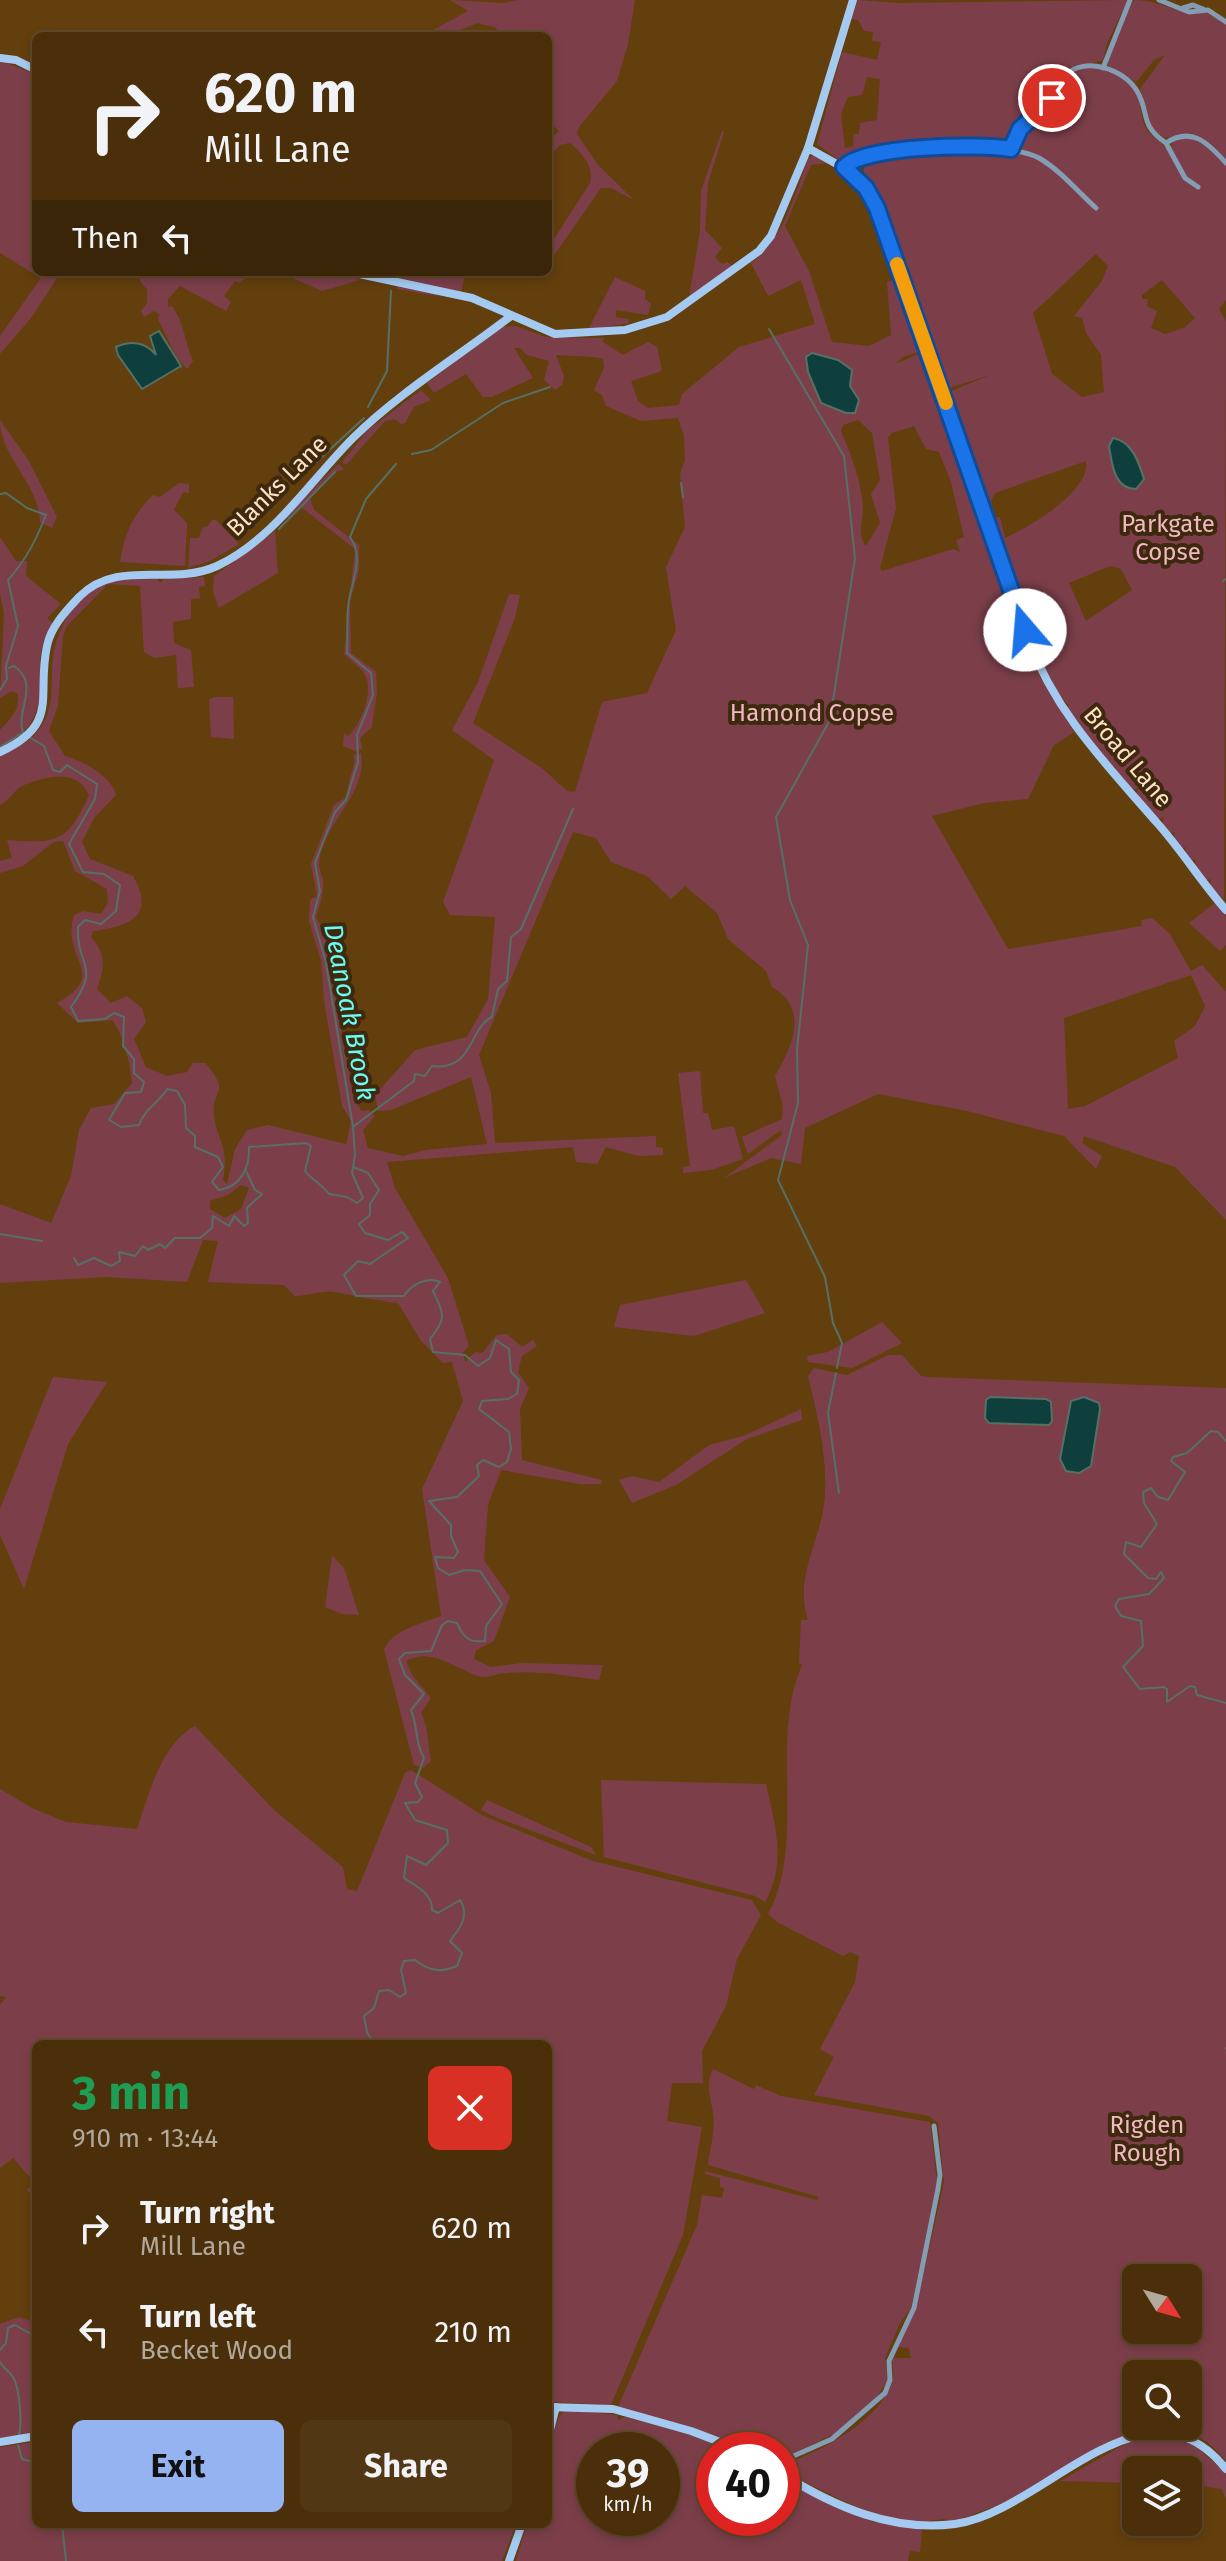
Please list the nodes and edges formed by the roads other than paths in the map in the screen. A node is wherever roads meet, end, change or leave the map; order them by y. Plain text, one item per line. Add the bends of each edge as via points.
1 (853, 0) edge
2 (1130, 0) edge
3 (1159, 0) edge
4 (1226, 22) edge
5 (0, 58) edge
6 (32, 68) edge
7 (1103, 68) junction
8 (1166, 143) junction
9 (808, 148) junction
10 (1011, 149) junction
11 (1226, 163) edge
12 (844, 167) junction
13 (1198, 187) dead end
14 (1096, 208) dead end
15 (364, 276) edge
16 (511, 316) junction
17 (0, 752) edge
18 (1226, 910) edge
19 (934, 2126) dead end
20 (552, 2407) edge
21 (696, 2432) edge
22 (32, 2437) edge
23 (0, 2442) edge
24 (800, 2454) edge
25 (1226, 2469) edge
26 (800, 2483) edge
27 (521, 2528) edge
28 (509, 2561) edge

1 - 9 street
2 - 7 street
3 - 4 street via 1193,13 1204,9
5 - 6 street
7 - 8 street via 1134,87 1148,127
7 - 10 street via 1081,66 1065,76 1049,103 1020,129
8 - 11 street via 1183,134 1196,136
8 - 13 street via 1185,178
9 - 12 street, Broad Lane
9 - 16 street via 765,244 667,317 642,327 566,335 545,332
10 - 12 street via 913,148
10 - 14 street via 1046,163
12 - 18 street, Broad Lane via 877,208 1047,682 1088,746
15 - 16 street via 472,298
16 - 17 street, Blanks Lane via 373,420 265,533 235,555 197,573 118,574 89,588 49,637 46,702 27,736
19 - 24 street via 938,2191 914,2308 889,2361 888,2387 842,2433
20 - 21 street via 613,2409
22 - 23 street
25 - 26 street via 1183,2434 1144,2433 996,2511 956,2523 909,2525 861,2513
27 - 28 street

